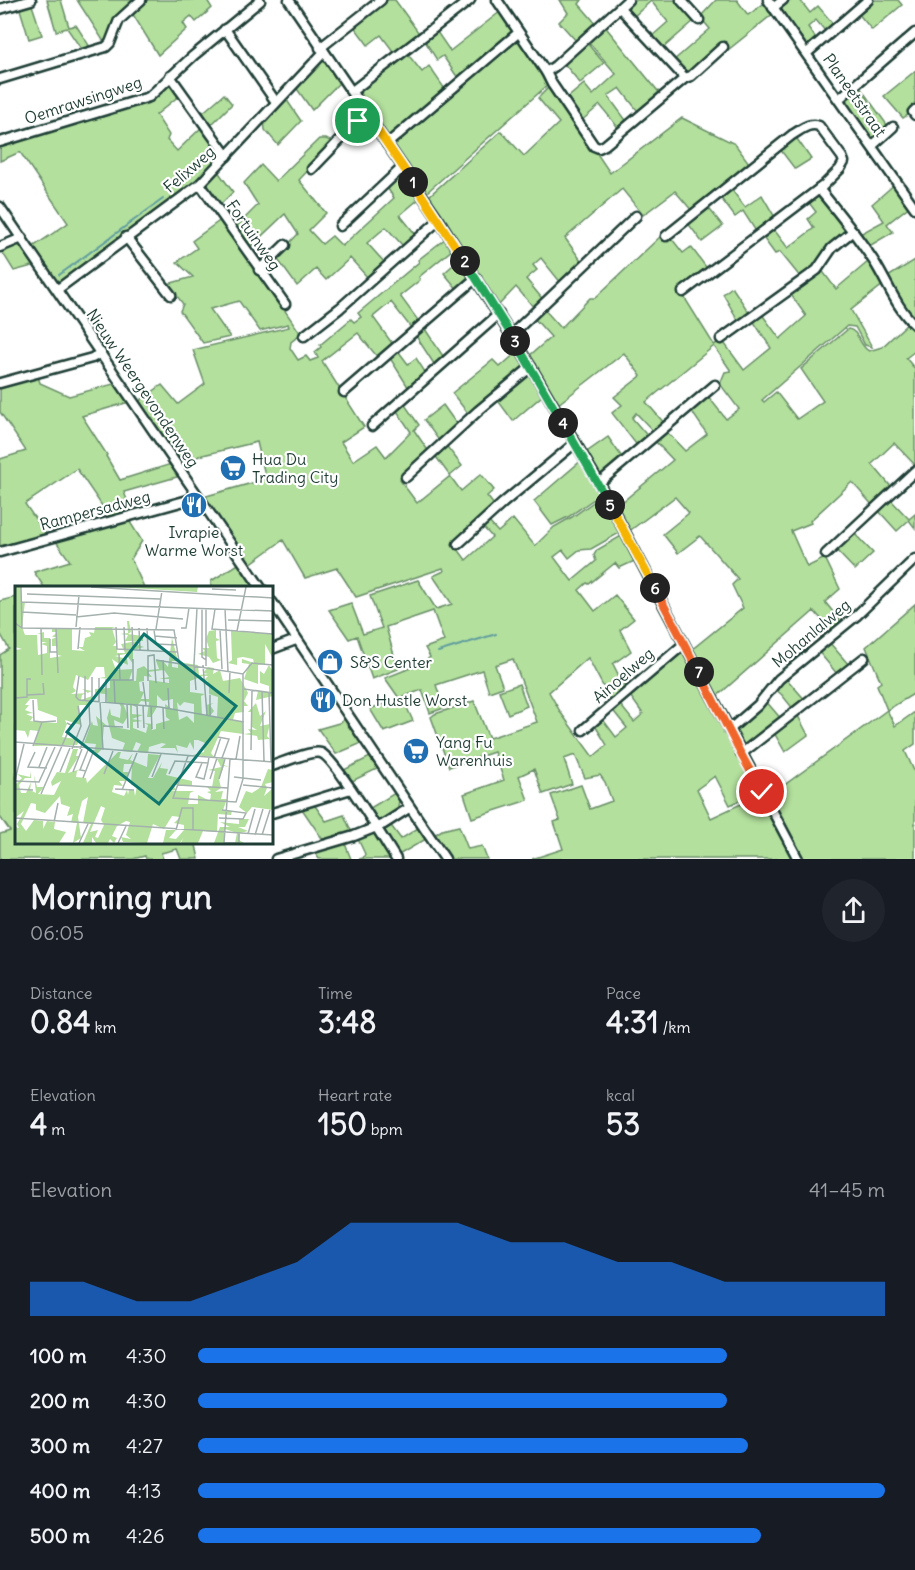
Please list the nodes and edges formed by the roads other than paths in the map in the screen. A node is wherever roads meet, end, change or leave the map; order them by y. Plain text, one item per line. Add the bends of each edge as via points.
1 (30, 0) edge
2 (141, 0) edge
3 (381, 0) edge
4 (470, 0) edge
5 (497, 0) edge
6 (628, 0) edge
7 (681, 0) edge
8 (768, 0) edge
9 (783, 0) edge
10 (868, 0) edge
11 (260, 1) edge
12 (292, 1) edge
13 (620, 8) junction
14 (774, 8) junction
15 (0, 9) edge
16 (699, 20) dead end
17 (225, 29) junction
18 (518, 33) junction
19 (915, 33) edge
20 (723, 47) dead end
21 (322, 50) junction
22 (807, 53) junction
23 (546, 72) junction
24 (170, 76) junction
25 (685, 78) junction
26 (0, 79) edge
27 (351, 92) junction
28 (839, 99) junction
29 (276, 102) junction
30 (366, 113) junction
31 (893, 127) dead end
32 (0, 142) edge
33 (387, 144) junction
34 (872, 146) junction
35 (227, 156) junction
36 (404, 167) junction
37 (312, 169) dead end
38 (200, 184) junction
39 (819, 189) junction
40 (0, 207) edge
41 (915, 208) edge
42 (636, 216) dead end
43 (439, 220) junction
44 (340, 226) dead end
45 (853, 231) junction
46 (666, 236) dead end
47 (126, 237) junction
48 (22, 238) junction
49 (285, 245) dead end
50 (0, 247) edge
51 (260, 270) junction
52 (476, 278) junction
53 (58, 289) junction
54 (683, 292) dead end
55 (171, 295) dead end
56 (285, 304) dead end
57 (499, 315) junction
58 (915, 325) edge
59 (512, 335) junction
60 (304, 336) dead end
61 (721, 339) dead end
62 (100, 353) junction
63 (531, 367) junction
64 (0, 383) edge
65 (715, 385) dead end
66 (344, 392) dead end
67 (372, 426) dead end
68 (575, 443) junction
69 (915, 471) edge
70 (406, 477) dead end
71 (599, 483) junction
72 (197, 495) junction
73 (458, 544) dead end
74 (0, 552) edge
75 (826, 554) dead end
76 (915, 560) edge
77 (260, 586) edge
78 (273, 604) edge
79 (296, 640) junction
80 (684, 644) junction
81 (273, 649) edge
82 (864, 658) dead end
83 (583, 730) dead end
84 (729, 730) junction
85 (741, 754) junction
86 (273, 766) edge
87 (351, 789) junction
88 (409, 808) junction
89 (273, 813) edge
90 (377, 828) junction
91 (276, 859) edge
92 (396, 859) edge
93 (445, 859) edge
94 (798, 859) edge

1 - 15 street
2 - 26 street via 119,20 110,43 101,50
3 - 21 street, Felixweg
4 - 27 street
5 - 18 street
6 - 13 street
7 - 16 street
8 - 14 street, Planeetstraat
9 - 14 street
10 - 22 street
11 - 17 street, Oemrawsingweg
12 - 21 street
13 - 23 street
13 - 25 street
14 - 22 street, Planeetstraat
17 - 24 street, Oemrawsingweg
17 - 29 street
18 - 23 street
18 - 33 street
19 - 28 street
20 - 25 street
21 - 27 street
21 - 29 street, Felixweg
22 - 28 street, Planeetstraat
23 - 25 street via 599,148
24 - 32 street, Oemrawsingweg via 149,97
24 - 35 street
27 - 30 street
28 - 34 street, Planeetstraat
29 - 35 street, Felixweg
30 - 33 street
30 - 37 street
31 - 34 street
33 - 36 street
34 - 41 street, Planeetstraat
35 - 38 street, Felixweg
36 - 43 street
36 - 44 street
38 - 47 street, Felixweg
38 - 51 street, Fortuinweg
39 - 45 street
39 - 46 street via 843,162 814,124 792,135
39 - 54 street
40 - 48 street, Nieuw Weergevondenweg
42 - 59 street
43 - 52 street
43 - 60 street
45 - 58 street
45 - 61 street via 832,248 817,270
47 - 53 street, Felixweg
47 - 55 street
48 - 50 street
48 - 53 street, Nieuw Weergevondenweg
49 - 51 street
51 - 56 street, Fortuinweg
52 - 57 street
52 - 66 street
53 - 62 street, Nieuw Weergevondenweg
57 - 59 street
57 - 67 street
59 - 63 street
62 - 64 street
62 - 72 street, Nieuw Weergevondenweg
63 - 68 street
63 - 70 street
65 - 71 street
68 - 71 street
68 - 73 street
69 - 75 street
71 - 80 street
72 - 74 street, Rampersadweg
72 - 77 street, Nieuw Weergevondenweg
76 - 84 street, Mohanlalweg via 856,616 779,679 758,705
78 - 79 street
79 - 81 street
79 - 88 street
80 - 83 street, Ainoelweg
80 - 84 street
82 - 85 street
84 - 85 street
85 - 94 street
86 - 87 street via 314,752 326,756
87 - 89 street
87 - 90 street
88 - 90 street
88 - 93 street
90 - 91 street
90 - 92 street

